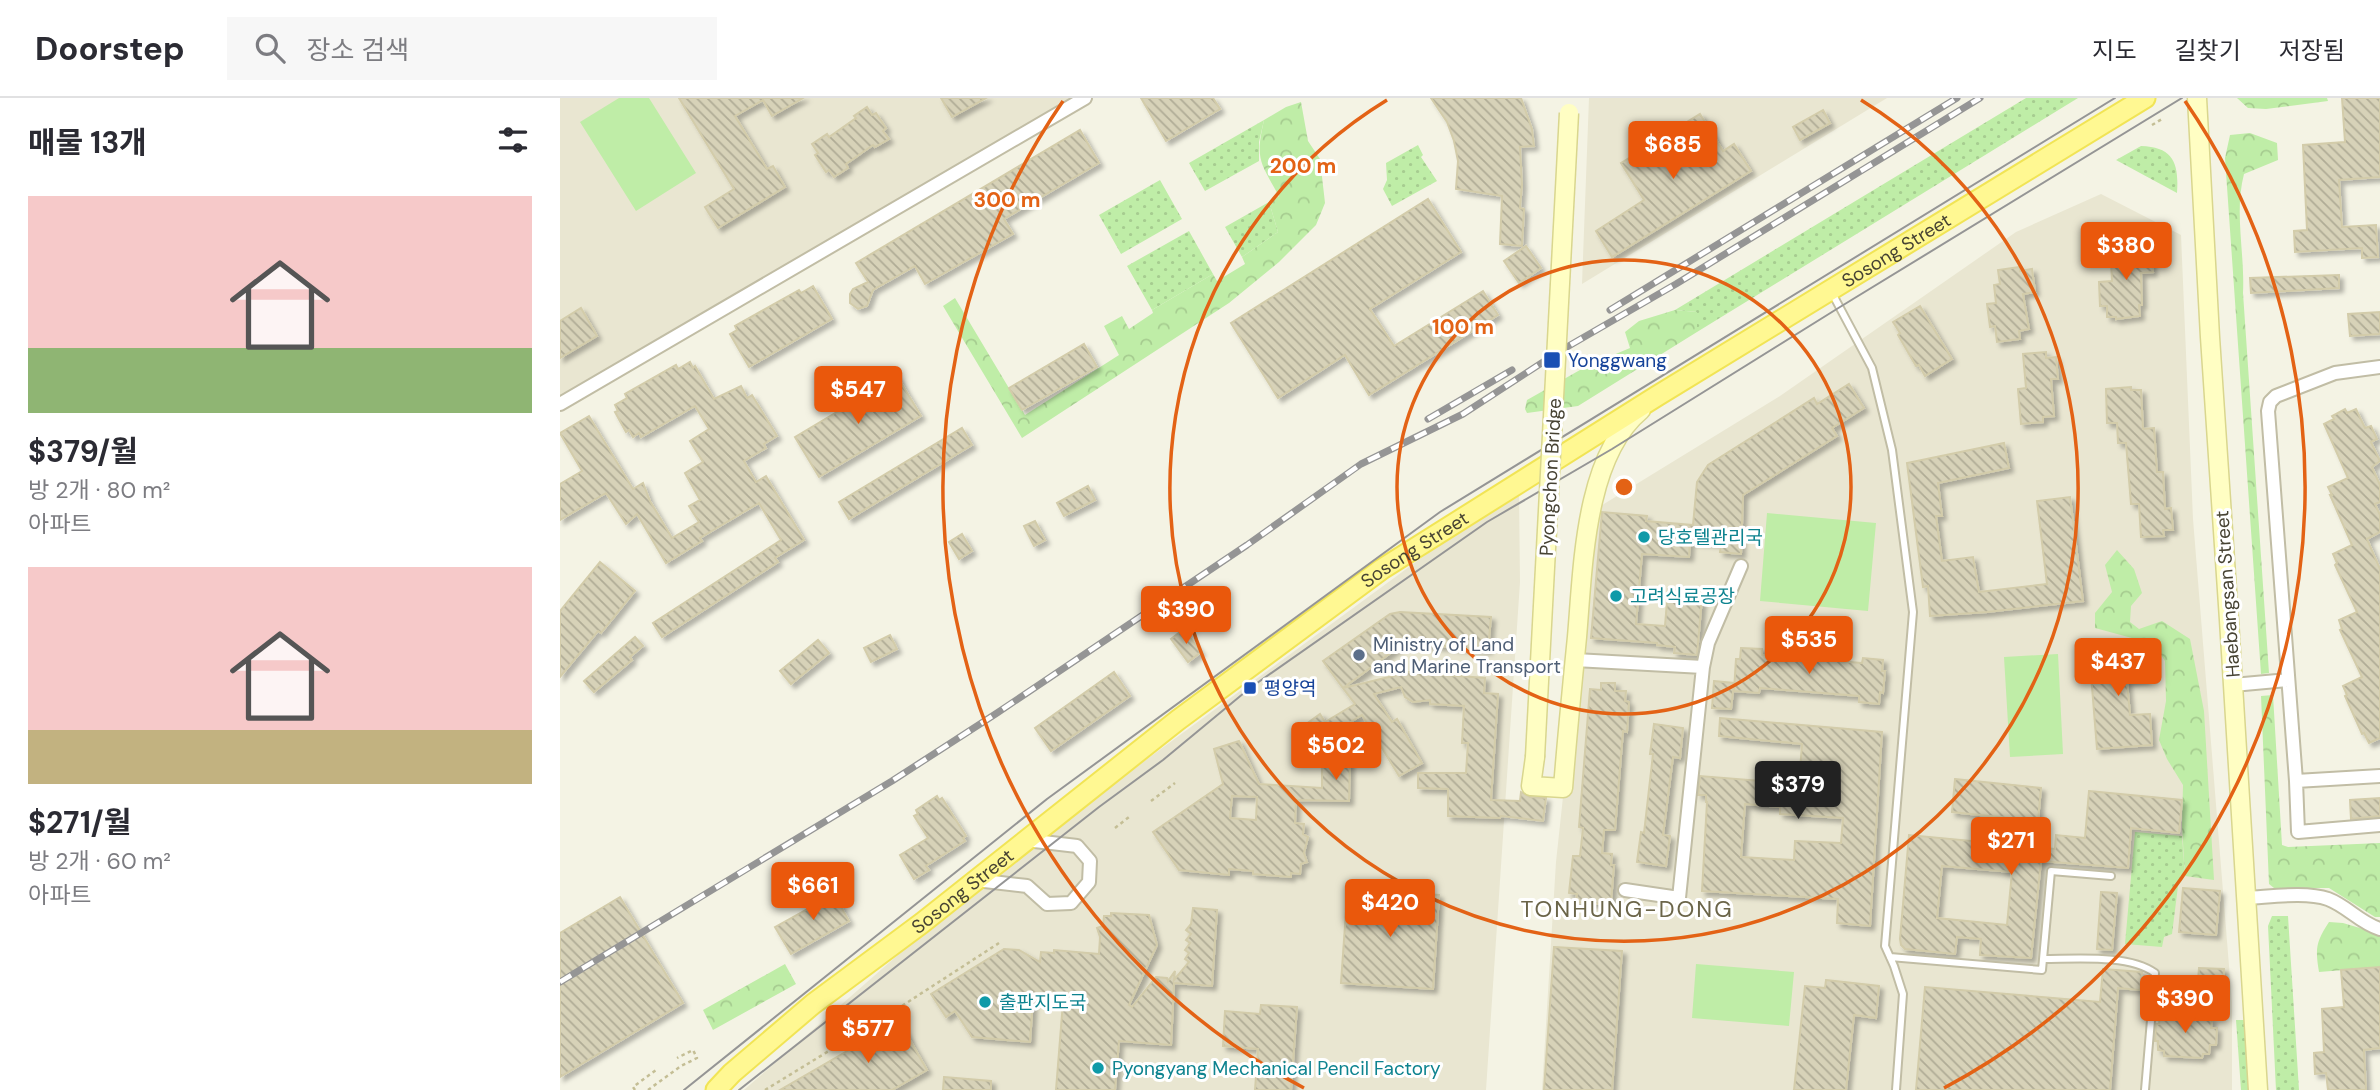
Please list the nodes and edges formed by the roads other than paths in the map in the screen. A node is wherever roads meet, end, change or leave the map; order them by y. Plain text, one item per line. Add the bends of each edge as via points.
1 (1085, 98) edge
2 (2145, 98) edge
3 (2197, 98) edge
4 (1569, 106) edge
5 (1831, 291) junction
6 (2380, 367) edge
7 (1657, 397) junction
8 (560, 404) edge
9 (1741, 566) dead end
10 (1575, 660) junction
11 (1703, 667) junction
12 (2288, 680) junction
13 (2233, 685) junction
14 (2380, 776) edge
15 (2296, 781) junction
16 (2380, 825) edge
17 (1026, 840) junction
18 (2111, 876) dead end
19 (976, 880) junction
20 (1625, 890) dead end
21 (2246, 898) junction
22 (2380, 929) edge
23 (1890, 957) junction
24 (2043, 959) junction
25 (732, 1073) junction
26 (699, 1090) edge
27 (716, 1090) edge
28 (1896, 1090) edge
29 (2145, 1090) edge
30 (2258, 1090) edge

1 - 8 street
2 - 5 main road, Sosong Street
3 - 13 street, Haebangsan Street
4 - 10 street, Pyongchon Bridge, bridge via 1531,786 1563,788
5 - 7 main road, Sosong Street
5 - 23 lane via 1872,368 1892,450 1913,612 1885,946
6 - 12 street via 2335,373 2270,402
7 - 10 street via 1631,418 1601,473 1588,519
7 - 17 main road, Sosong Street via 1382,569
9 - 11 street via 1708,643
10 - 11 street
11 - 20 street via 1679,898
12 - 13 street
12 - 15 street
13 - 21 street, Haebangsan Street
14 - 15 street
15 - 16 street via 2298,832
17 - 19 main road, Sosong Street
17 - 19 street via 1077,846 1090,861 1089,882 1071,903 1047,904 1027,886
18 - 24 lane via 2051,871
19 - 25 main road, Sosong Street via 813,1004
21 - 22 street via 2328,898
21 - 30 street, Haebangsan Street
23 - 24 lane via 2042,970
23 - 28 lane via 1903,994
24 - 29 lane via 2143,964 2155,973
25 - 26 main road
25 - 27 main road

